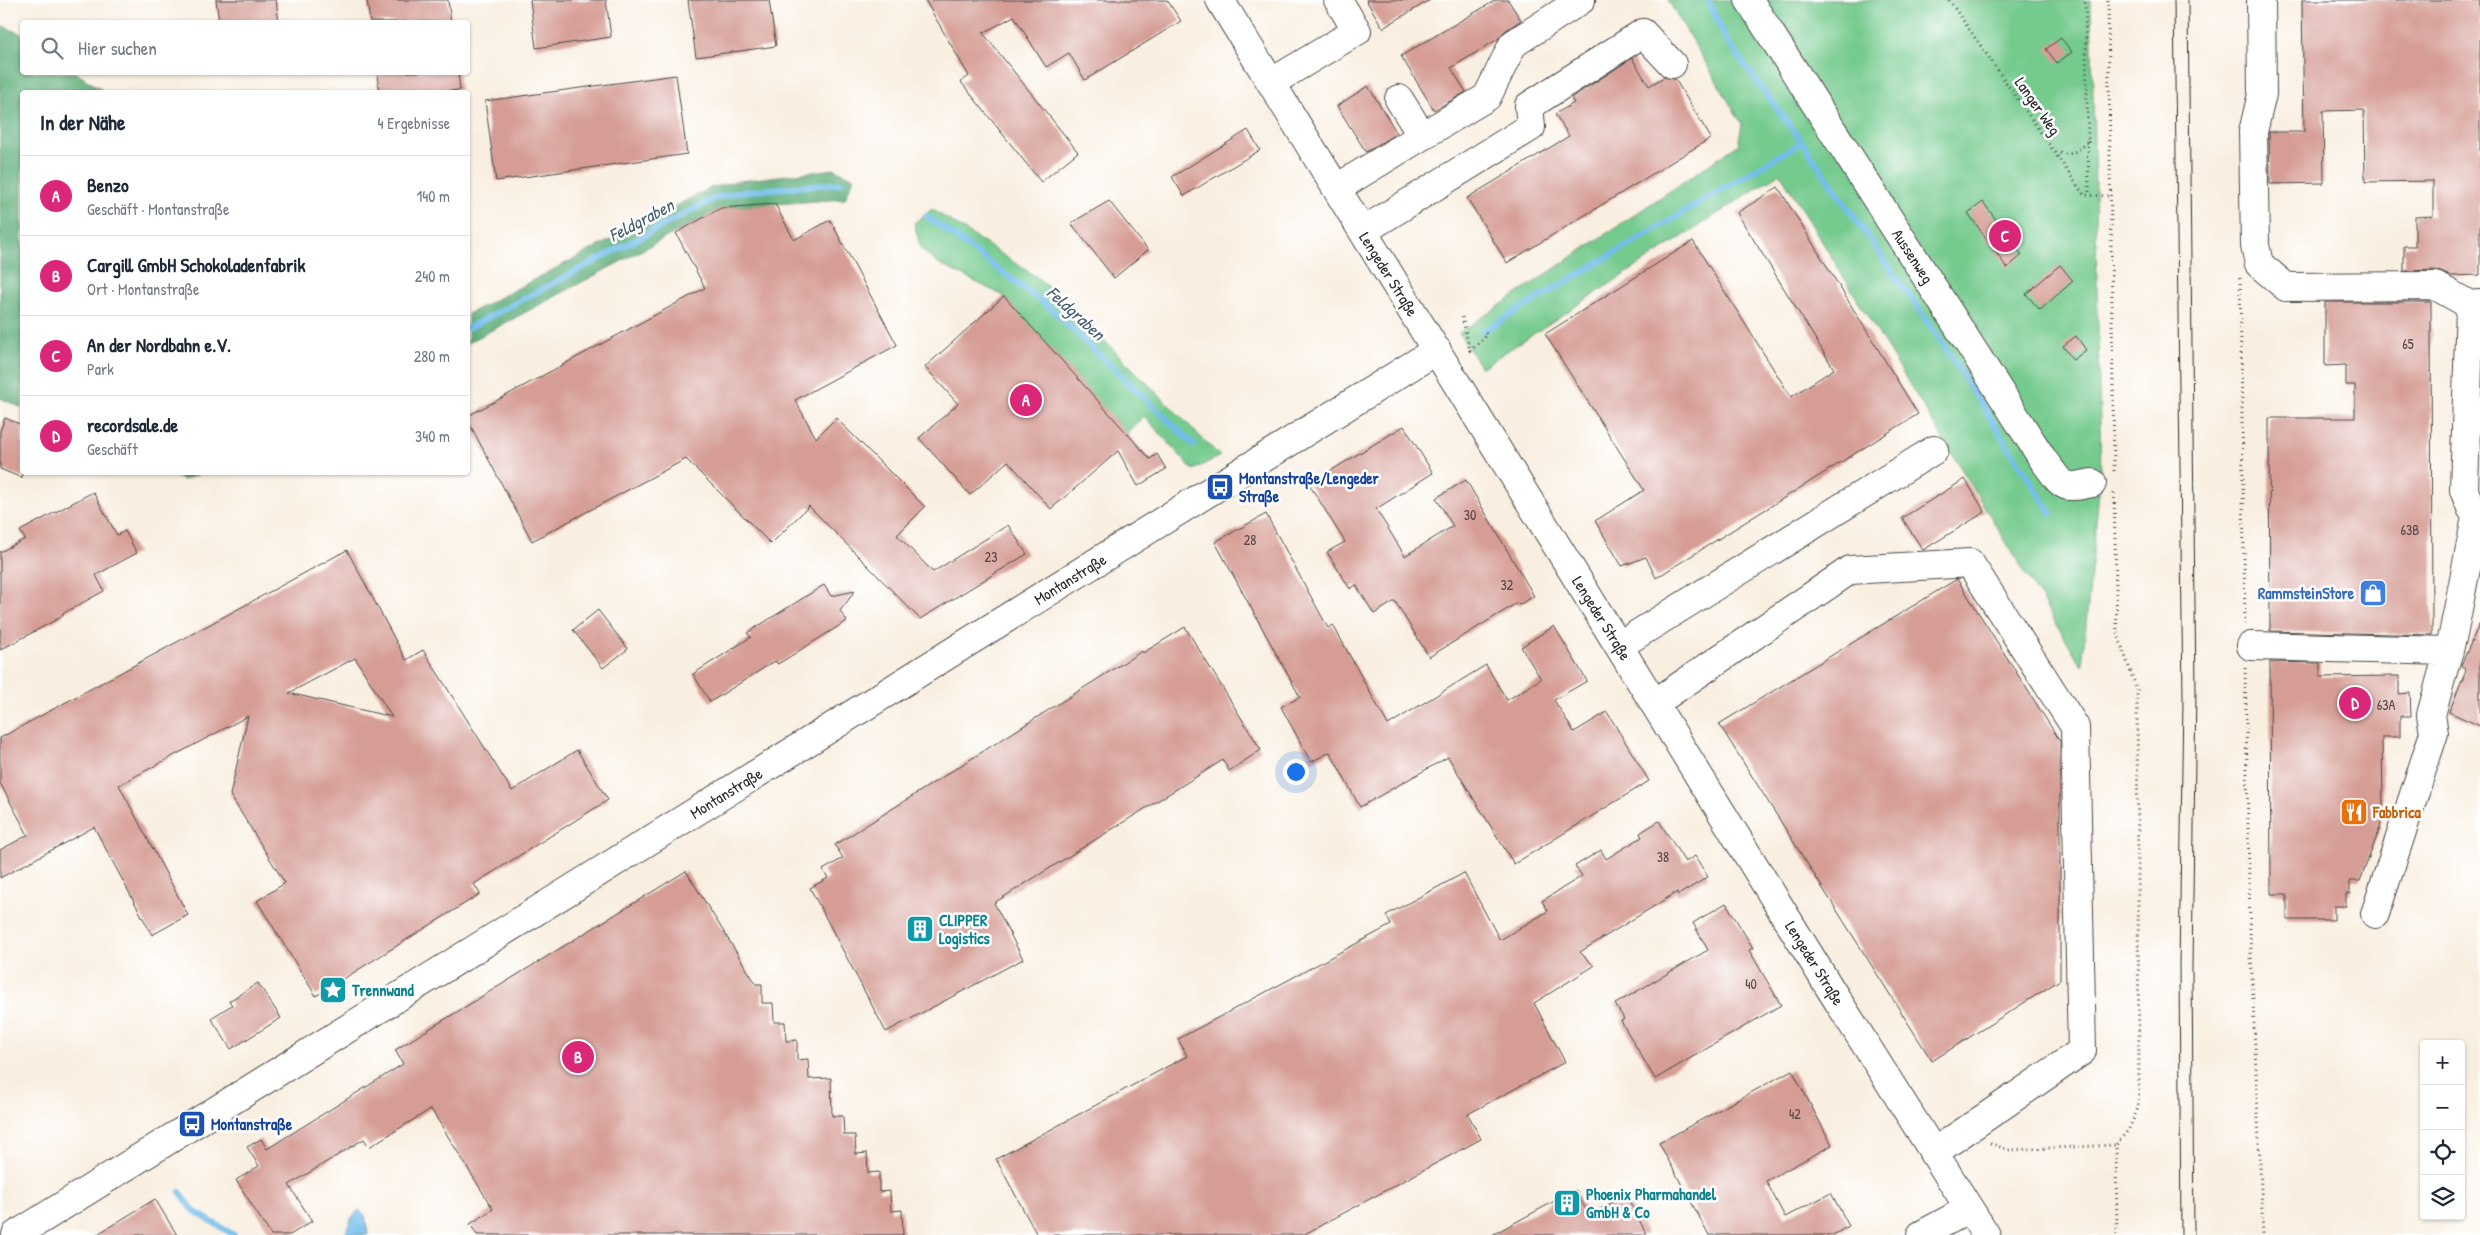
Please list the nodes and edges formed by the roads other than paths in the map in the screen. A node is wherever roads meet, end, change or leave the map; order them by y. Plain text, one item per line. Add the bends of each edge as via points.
1 (1220, 0) edge
2 (1338, 0) edge
3 (1580, 0) edge
4 (1749, 0) edge
5 (2261, 0) edge
6 (1672, 64) dead end
7 (1272, 82) junction
8 (1399, 99) dead end
9 (1422, 136) junction
10 (1337, 188) junction
11 (1363, 231) junction
12 (2475, 304) edge
13 (1436, 350) junction
14 (1934, 450) dead end
15 (2107, 484) road end
16 (2478, 519) edge
17 (1620, 645) junction
18 (2247, 646) road end
19 (2449, 651) junction
20 (1655, 703) junction
21 (2375, 914) dead end
22 (1933, 1153) junction
23 (1968, 1209) junction
24 (16, 1235) edge
25 (1921, 1235) edge
26 (1986, 1235) edge

1 - 7 street, Lengeder Straße
2 - 7 street via 1357,31
3 - 9 street via 1513,44 1487,97
4 - 15 street, Aussenweg via 2044,461 2065,487
5 - 12 street via 2262,94 2253,132 2252,161 2255,245 2259,264 2286,287 2436,286
6 - 11 street via 1642,33 1529,106 1531,127
7 - 10 street, Lengeder Straße
8 - 9 street
9 - 10 street
10 - 11 street, Lengeder Straße
11 - 13 street, Lengeder Straße
12 - 16 street via 2464,490
13 - 17 street, Lengeder Straße
13 - 24 street, Montanstraße
14 - 17 street
16 - 19 street
17 - 20 street, Lengeder Straße
18 - 19 street
19 - 21 street via 2431,715 2434,733
20 - 22 street, Lengeder Straße
20 - 22 street via 1850,570 1970,563 2075,726 2082,1051
22 - 23 street, Lengeder Straße
23 - 25 street
23 - 26 street, Lengeder Straße

